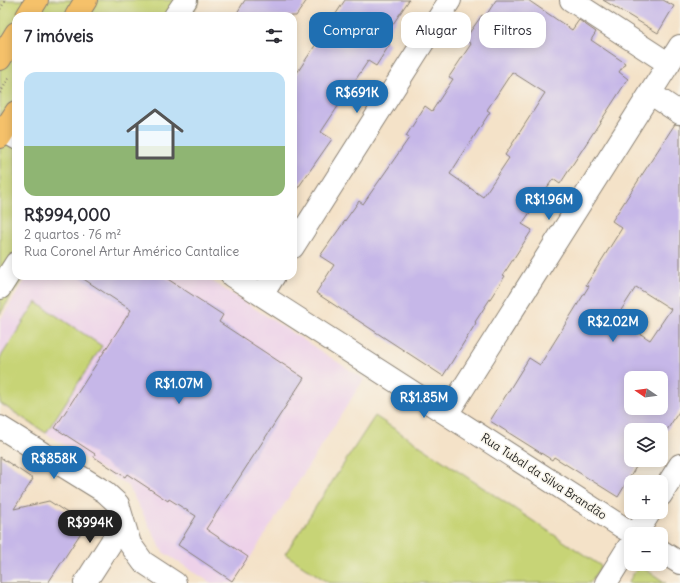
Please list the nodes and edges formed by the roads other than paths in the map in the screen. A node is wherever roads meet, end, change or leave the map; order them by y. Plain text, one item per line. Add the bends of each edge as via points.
1 (37, 0) edge
2 (86, 0) edge
3 (186, 0) edge
4 (450, 0) edge
5 (570, 0) edge
6 (30, 12) edge
7 (78, 12) edge
8 (178, 12) edge
9 (12, 40) edge
10 (680, 46) edge
11 (0, 59) edge
12 (668, 64) junction
13 (650, 94) junction
14 (680, 113) edge
15 (12, 120) edge
16 (5, 134) edge
17 (297, 241) edge
18 (12, 269) edge
19 (238, 280) edge
20 (271, 280) edge
21 (0, 288) edge
22 (262, 295) junction
23 (447, 414) junction
24 (0, 427) edge
25 (680, 465) edge
26 (668, 484) edge
27 (123, 524) junction
28 (624, 527) edge
29 (624, 554) edge
30 (668, 555) edge
31 (680, 563) edge
32 (85, 583) edge
33 (175, 583) edge
34 (606, 583) edge

1 - 6 main road
2 - 7 main road
3 - 8 street
4 - 17 street
5 - 12 street
9 - 11 main road
10 - 12 street
12 - 13 street
13 - 14 street
13 - 23 street
15 - 16 main road
18 - 21 street
19 - 22 street, Rua Tubal da Silva Brandão
20 - 22 street
22 - 23 street, Rua Tubal da Silva Brandão
23 - 28 street, Rua Tubal da Silva Brandão
24 - 27 street via 105,492 118,504
25 - 26 street
27 - 32 street
27 - 33 street via 130,544 143,562
29 - 34 street
30 - 31 street

